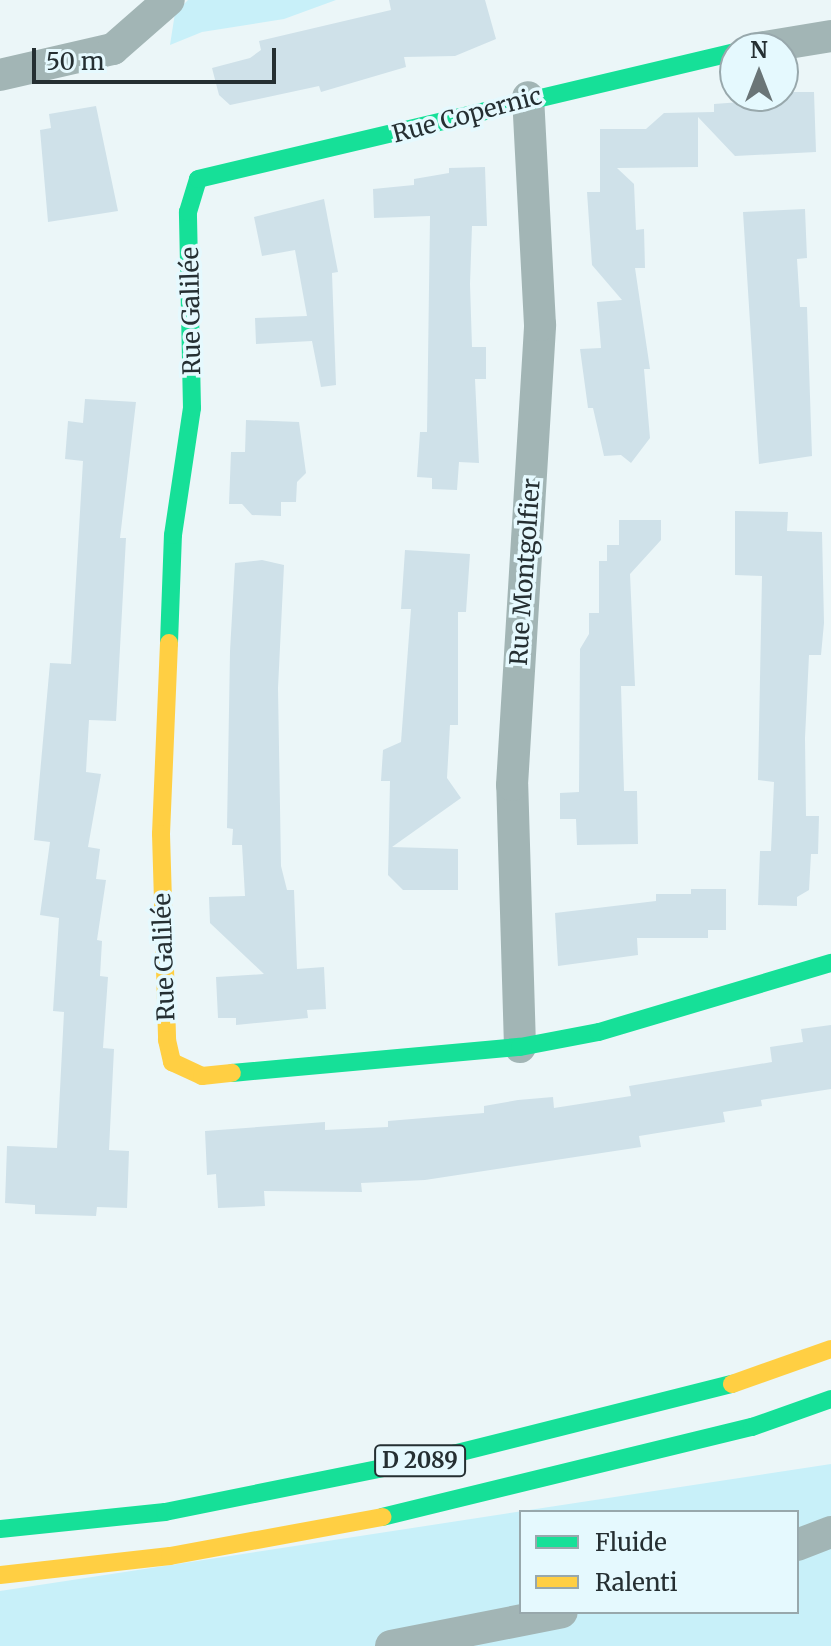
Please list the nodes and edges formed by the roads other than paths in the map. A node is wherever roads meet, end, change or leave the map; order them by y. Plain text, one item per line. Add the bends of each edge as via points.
1 (169, 0) edge
2 (831, 36) edge
3 (799, 41) edge
4 (719, 55) edge
5 (0, 75) edge
6 (528, 97) junction
7 (198, 179) joint
8 (831, 963) edge
9 (520, 1047) junction
10 (831, 1349) edge
11 (831, 1399) edge
12 (0, 1529) edge
13 (831, 1532) edge
14 (799, 1544) edge
15 (0, 1575) edge
16 (552, 1614) edge
17 (391, 1646) edge

1 - 5 street via 113,49
2 - 3 street
4 - 6 main road, Rue Copernic
6 - 7 main road, Rue Copernic via 354,146
6 - 9 street, Rue Montgolfier via 540,325 512,785
7 - 9 main road, Rue Galilée via 188,212 192,408 173,535 161,834 172,1062 202,1076
8 - 9 main road, Rue Galilée via 599,1032
10 - 12 main road, D 2089 via 746,1381 453,1454 165,1512
11 - 15 main road, D 2089 via 752,1427 455,1504 170,1556
13 - 14 street
16 - 17 street

